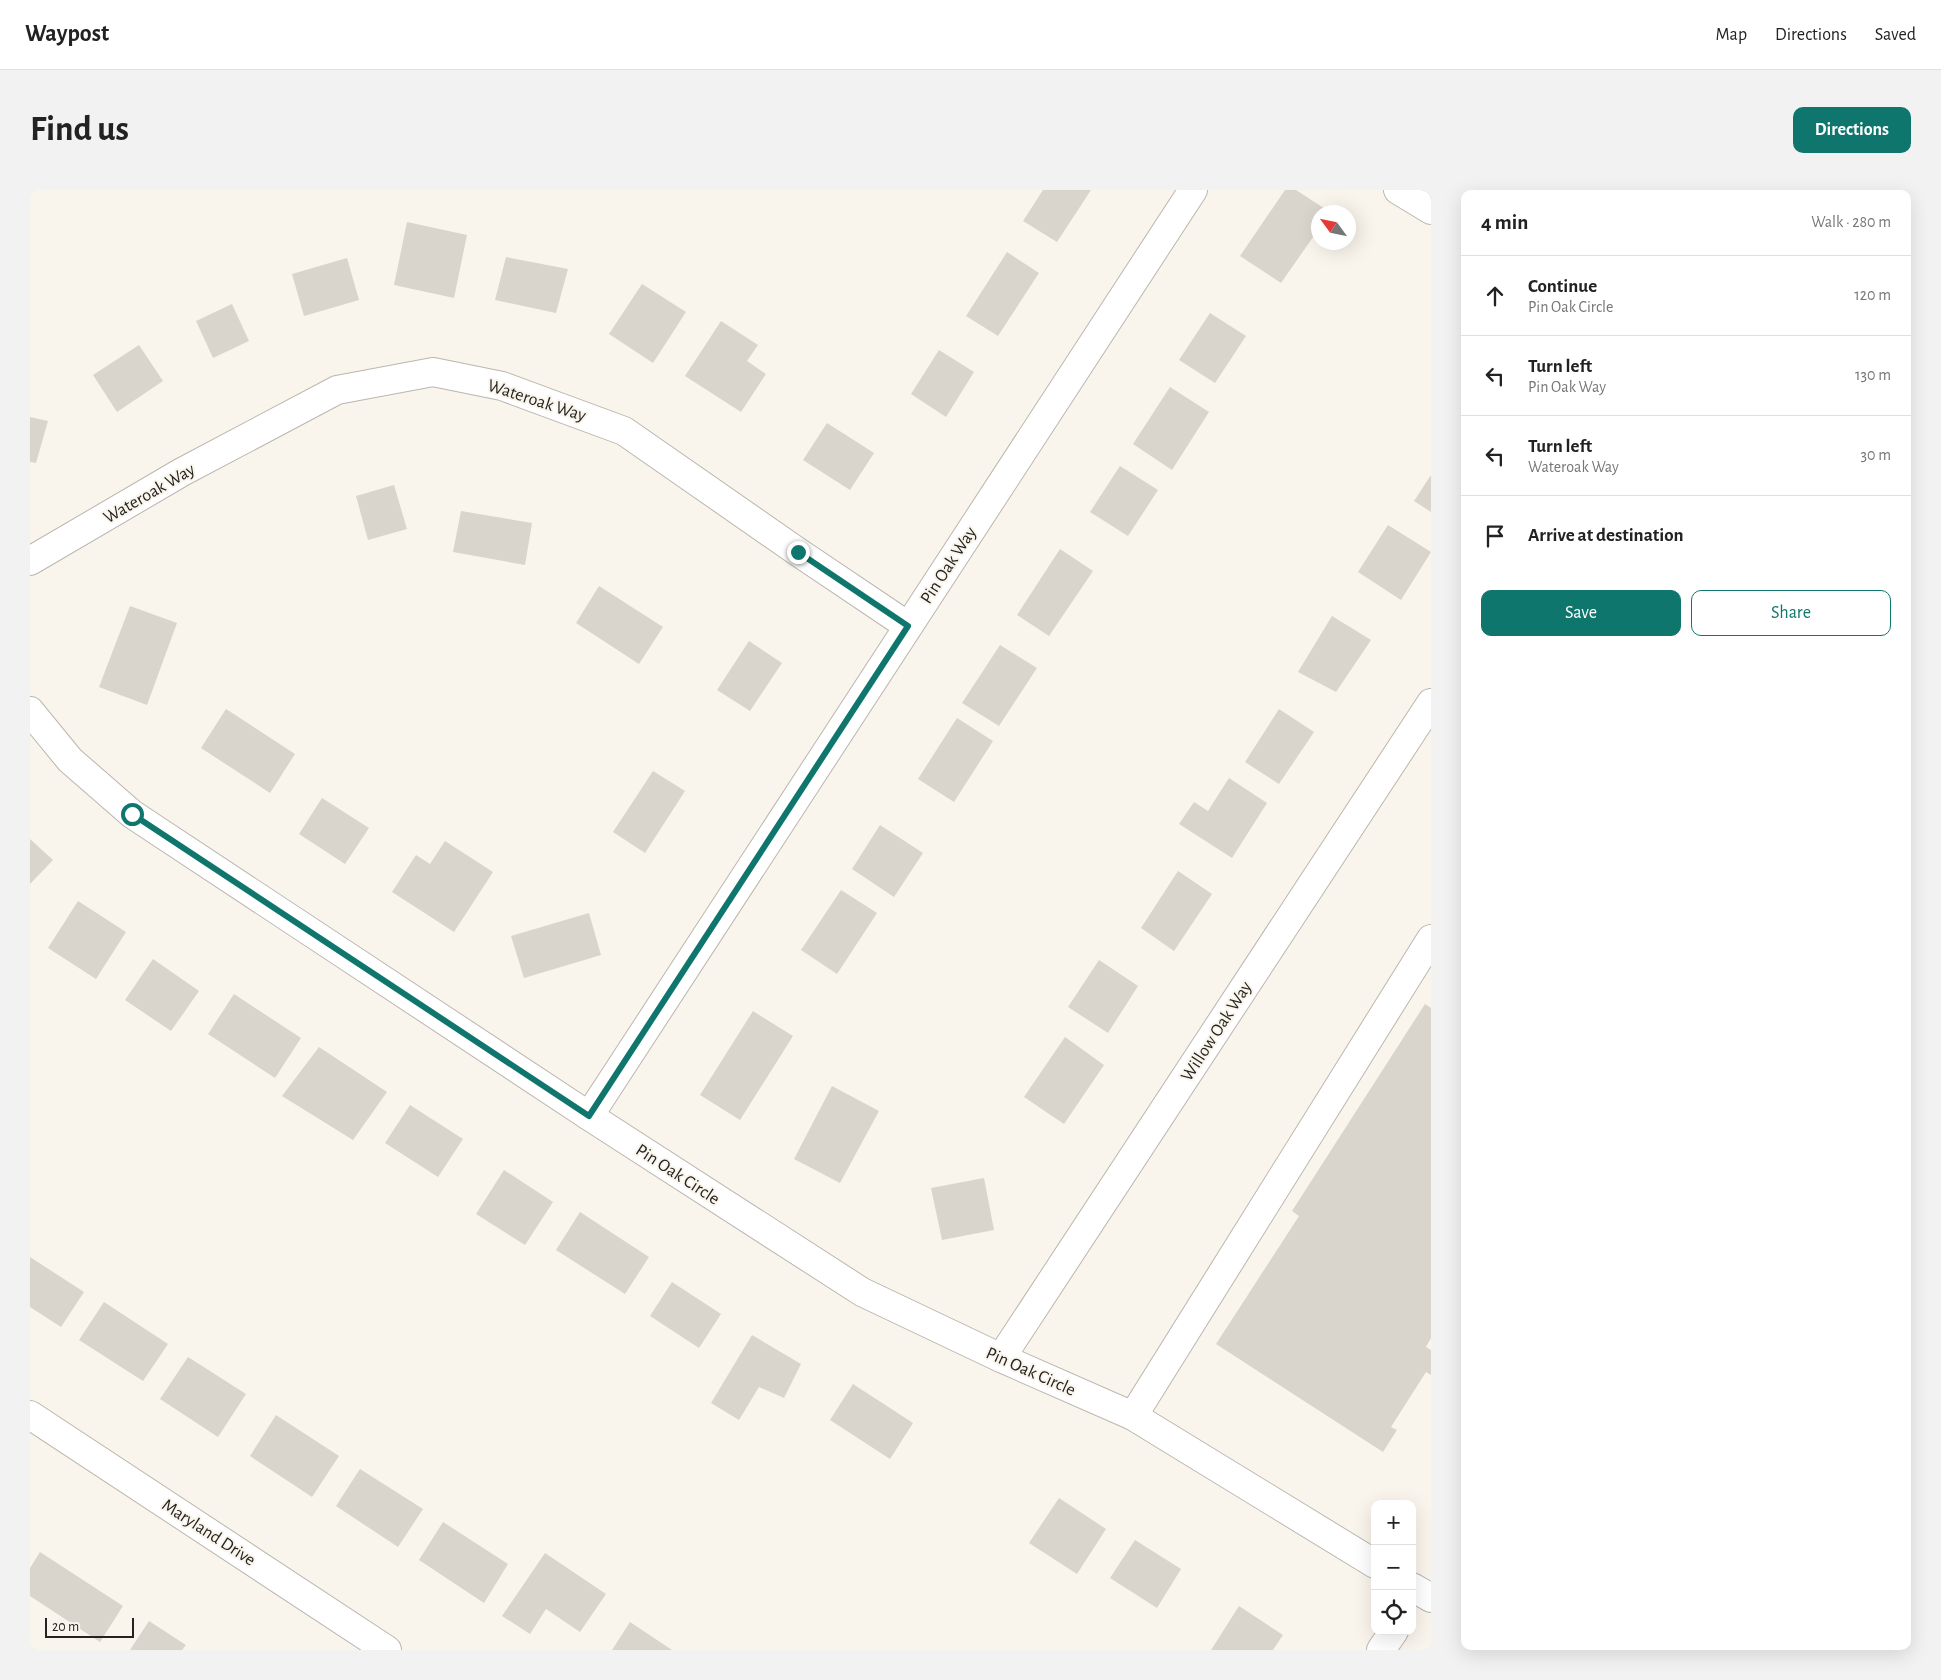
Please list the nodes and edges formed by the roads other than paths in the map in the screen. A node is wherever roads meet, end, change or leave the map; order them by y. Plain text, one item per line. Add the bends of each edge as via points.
1 (1193, 190) edge
2 (1398, 190) edge
3 (1431, 210) edge
4 (30, 561) edge
5 (908, 626) junction
6 (1431, 703) edge
7 (30, 711) edge
8 (1431, 939) edge
9 (589, 1116) junction
10 (1002, 1358) junction
11 (30, 1415) edge
12 (1133, 1416) junction
13 (1371, 1562) edge
14 (1391, 1635) edge
15 (387, 1650) edge
16 (1382, 1650) edge

1 - 5 street, Pin Oak Way
2 - 3 street
4 - 5 street, Wateroak Way via 182,472 337,390 433,372 502,386 624,431
5 - 9 street, Pin Oak Way
6 - 10 street, Willow Oak Way
7 - 9 street, Pin Oak Circle via 70,760 132,814
8 - 12 street
9 - 10 street, Pin Oak Circle via 862,1292
10 - 12 street, Pin Oak Circle
11 - 15 street, Maryland Drive
12 - 13 street, Pin Oak Circle
14 - 16 street

